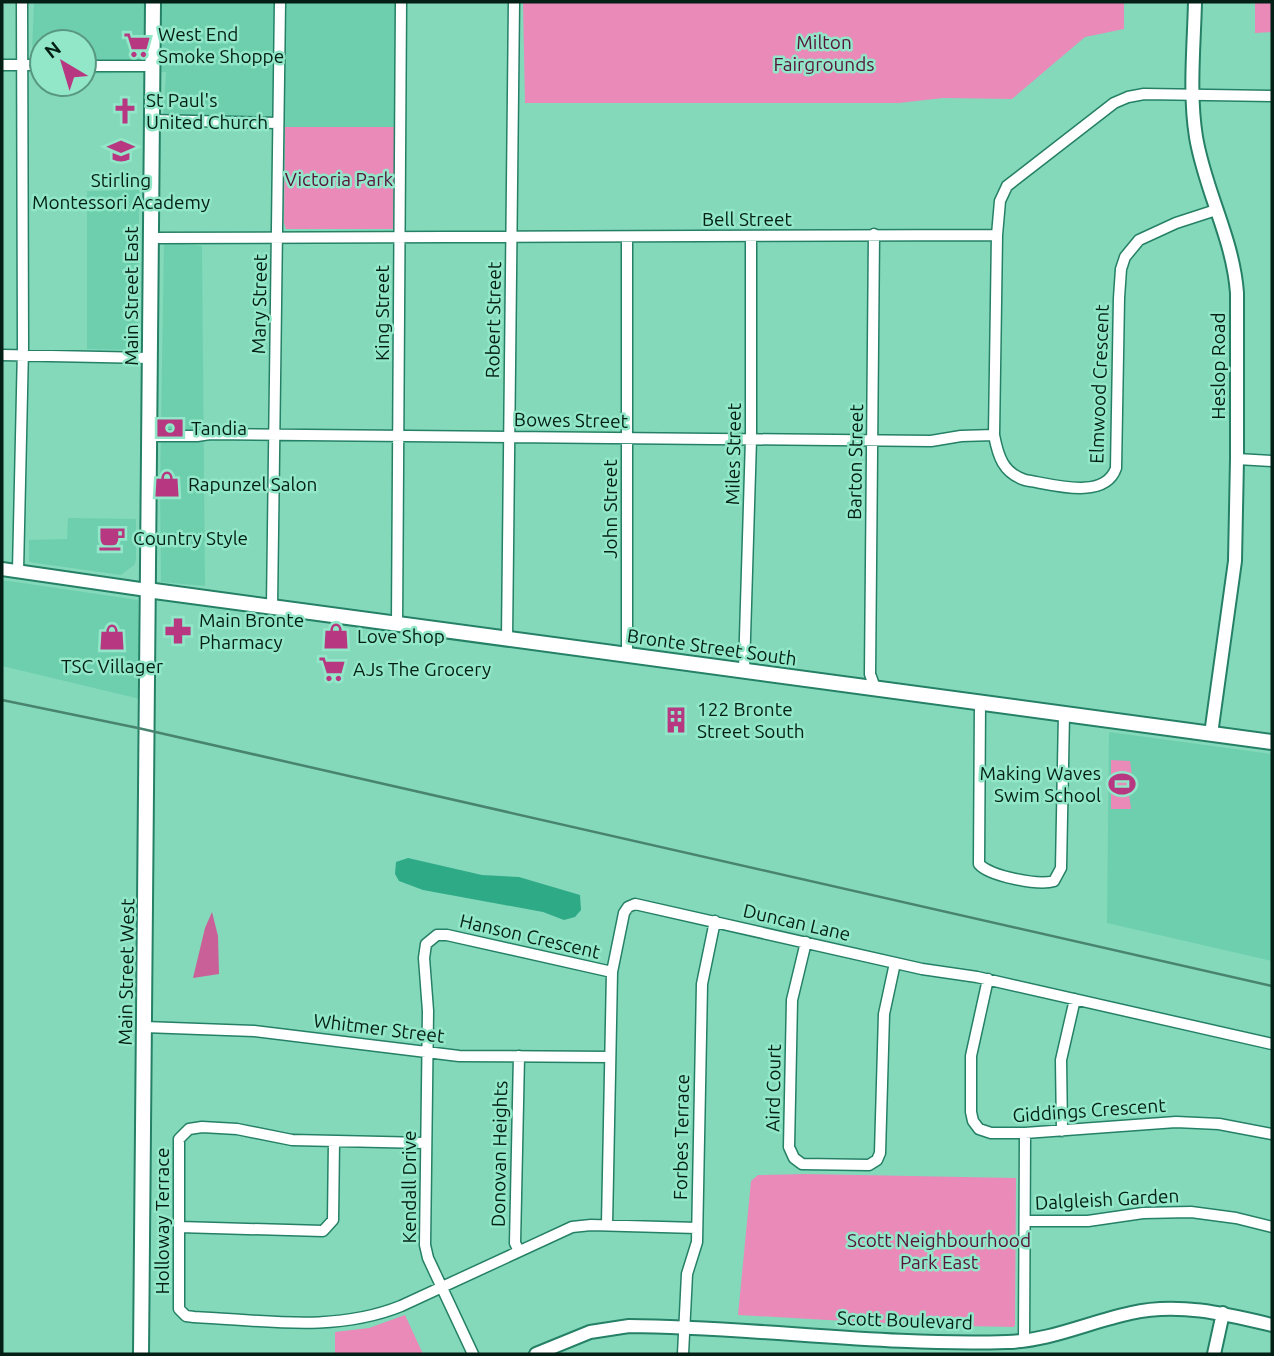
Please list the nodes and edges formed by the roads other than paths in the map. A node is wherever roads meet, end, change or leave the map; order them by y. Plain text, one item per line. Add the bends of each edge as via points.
1 (22, 2) edge
2 (153, 2) edge
3 (280, 2) edge
4 (401, 2) edge
5 (514, 2) edge
6 (1195, 2) edge
7 (2, 65) edge
8 (21, 65) junction
9 (28, 65) edge
10 (98, 65) edge
11 (152, 66) junction
12 (1194, 95) junction
13 (1272, 96) edge
14 (151, 120) junction
15 (278, 122) junction
16 (1216, 210) junction
17 (874, 234) junction
18 (997, 235) junction
19 (511, 236) junction
20 (400, 237) junction
21 (627, 237) junction
22 (751, 237) junction
23 (151, 238) junction
24 (277, 238) junction
25 (2, 355) edge
26 (23, 355) junction
27 (150, 358) junction
28 (275, 434) junction
29 (994, 435) junction
30 (149, 436) junction
31 (398, 436) junction
32 (509, 437) junction
33 (628, 438) junction
34 (751, 439) junction
35 (872, 440) junction
36 (1237, 459) junction
37 (1272, 461) edge
38 (2, 569) edge
39 (18, 571) junction
40 (148, 590) junction
41 (272, 606) junction
42 (397, 624) junction
43 (507, 639) junction
44 (627, 655) junction
45 (744, 670) junction
46 (875, 688) junction
47 (980, 702) junction
48 (1064, 714) junction
49 (1211, 734) junction
50 (1272, 742) edge
51 (715, 921) junction
52 (806, 942) junction
53 (895, 963) junction
54 (612, 972) junction
55 (988, 979) junction
56 (1075, 999) junction
57 (144, 1027) junction
58 (1272, 1044) edge
59 (428, 1052) junction
60 (519, 1056) junction
61 (610, 1057) junction
62 (1062, 1131) junction
63 (1026, 1133) junction
64 (1272, 1134) edge
65 (334, 1142) junction
66 (426, 1143) junction
67 (1026, 1221) junction
68 (607, 1225) junction
69 (179, 1227) junction
70 (1272, 1227) edge
71 (697, 1228) junction
72 (519, 1251) junction
73 (441, 1287) junction
74 (1223, 1313) junction
75 (1272, 1325) edge
76 (685, 1328) junction
77 (1024, 1341) junction
78 (141, 1354) edge
79 (473, 1354) edge
80 (536, 1354) edge
81 (683, 1354) edge
82 (1214, 1354) edge

1 - 8 street
2 - 11 main road, Main Street East
3 - 15 street, Mary Street
4 - 20 street, King Street
5 - 19 street, Robert Street
6 - 12 street, Heslop Road
7 - 8 street
8 - 9 street
8 - 26 street
10 - 11 street
11 - 14 main road, Main Street East
12 - 13 street
12 - 16 street, Heslop Road via 1196,136
12 - 18 street via 1144,94 1114,103 1007,186 1000,201
14 - 15 street
14 - 23 main road, Main Street East
15 - 24 street, Mary Street
16 - 29 street, Elmwood Crescent via 1139,240 1125,257 1119,298 1116,468 1112,478 1091,488 1015,477 997,451
16 - 36 street, Heslop Road via 1235,267
17 - 18 street, Bell Street
17 - 22 street, Bell Street
17 - 35 street, Barton Street
18 - 29 street, Elmwood Crescent
19 - 20 street, Bell Street
19 - 21 street, Bell Street
19 - 32 street, Robert Street
20 - 24 street, Bell Street
20 - 31 street, King Street
21 - 22 street, Bell Street
21 - 33 street, John Street
22 - 34 street, Miles Street
23 - 24 street, Bell Street
23 - 27 main road, Main Street East
24 - 28 street, Mary Street
25 - 26 street
26 - 27 street
26 - 39 street
27 - 30 main road, Main Street East
28 - 30 street, Bowes Street
28 - 31 street, Bowes Street
28 - 41 street, Mary Street
29 - 35 street, Bowes Street
30 - 40 main road, Main Street East
31 - 32 street, Bowes Street
31 - 42 street, King Street
32 - 33 street, Bowes Street
32 - 43 street, Robert Street
33 - 34 street, Bowes Street
33 - 44 street, John Street
34 - 35 street, Bowes Street
34 - 45 street, Miles Street
35 - 46 street, Barton Street via 870,674
36 - 37 street
36 - 49 street, Heslop Road via 1234,561
38 - 39 street
39 - 40 street
40 - 41 main road, Bronte Street South
40 - 57 main road, Main Street West
41 - 42 main road, Bronte Street South
42 - 43 main road, Bronte Street South
43 - 44 main road, Bronte Street South
44 - 45 main road, Bronte Street South
45 - 46 main road, Bronte Street South
46 - 47 main road, Bronte Street South
47 - 48 main road, Bronte Street South
47 - 48 street via 977,860 985,871 1041,883 1054,881 1061,868
48 - 49 main road, Bronte Street South
49 - 50 main road, Bronte Street South
51 - 52 street, Duncan Lane
51 - 54 street, Duncan Lane via 631,905 624,912
51 - 71 street, Forbes Terrace via 702,984
52 - 53 street, Duncan Lane
52 - 53 street, Aird Court via 792,1000 789,1147 802,1164 869,1165 877,1160 883,1022
53 - 55 street, Duncan Lane
54 - 59 street, Hanson Crescent via 437,935 425,949
54 - 61 street, Duncan Lane
55 - 56 street, Duncan Lane
55 - 63 street, Giddings Crescent via 971,1051 971,1116 975,1126 985,1132
56 - 58 street, Duncan Lane
56 - 62 street via 1061,1060
57 - 59 street, Whitmer Street via 254,1031
57 - 78 main road, Main Street West
59 - 60 street, Whitmer Street
59 - 66 street, Kendall Drive
60 - 61 street, Whitmer Street
60 - 72 street, Donovan Heights via 515,1244
61 - 68 street, Duncan Lane
62 - 63 street, Giddings Crescent
62 - 64 street, Giddings Crescent via 1176,1122
63 - 67 street
65 - 66 street, Holloway Terrace
65 - 69 street via 333,1220 323,1231
65 - 69 street, Holloway Terrace via 286,1139 232,1128 185,1131 179,1139
66 - 73 street, Kendall Drive via 425,1245
67 - 70 street, Dalgleish Garden via 1191,1212
67 - 77 street
68 - 71 street, Holloway Terrace
68 - 72 street, Holloway Terrace via 572,1227
69 - 73 street, Holloway Terrace via 178,1304 186,1316 337,1323 376,1315
71 - 76 street, Forbes Terrace via 687,1274
72 - 73 street, Holloway Terrace
73 - 79 street, Kendall Drive
74 - 75 street, Scott Boulevard
74 - 77 street, Scott Boulevard via 1142,1310
74 - 82 street
76 - 77 street, Scott Boulevard via 923,1342
76 - 80 street, Scott Boulevard via 612,1327 579,1335
76 - 81 street, Forbes Terrace

